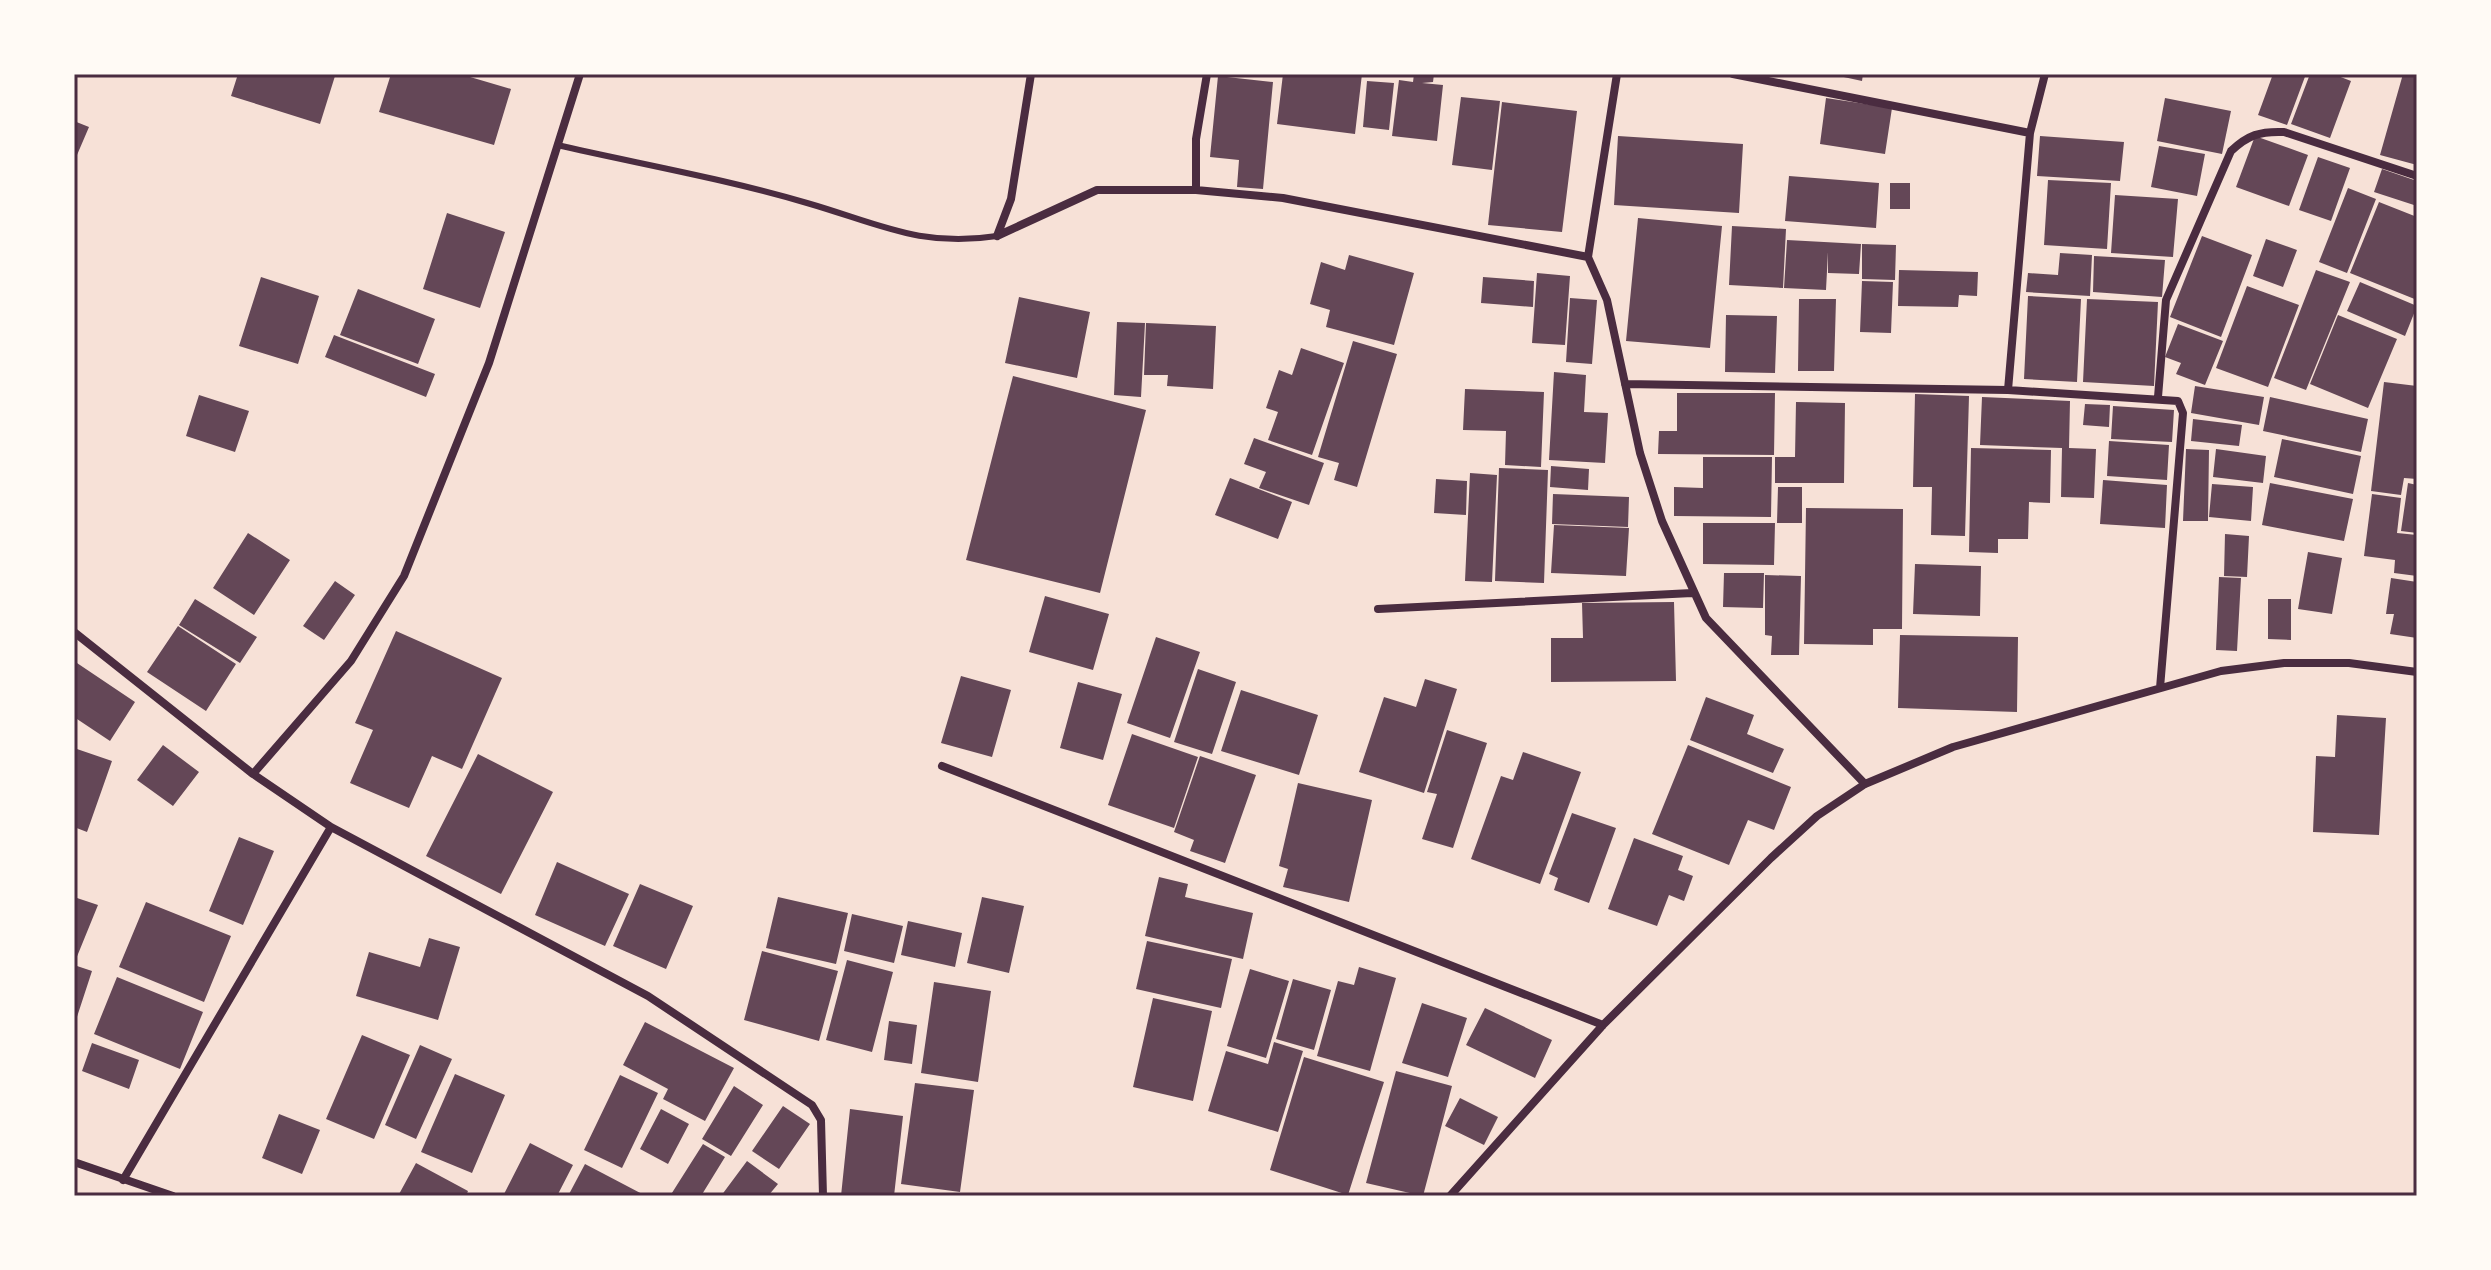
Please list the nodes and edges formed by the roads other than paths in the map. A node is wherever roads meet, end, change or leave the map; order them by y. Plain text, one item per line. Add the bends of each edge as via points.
1 (580, 74) edge
2 (1031, 74) edge
3 (1207, 74) edge
4 (1617, 74) edge
5 (1733, 74) edge
6 (2045, 74) edge
7 (2030, 133) junction
8 (557, 145) junction
9 (2417, 176) edge
10 (1196, 190) junction
11 (997, 236) junction
12 (1588, 257) junction
13 (1625, 384) junction
14 (2008, 390) junction
15 (2158, 397) junction
16 (1692, 593) junction
17 (1378, 609) dead end
18 (74, 632) edge
19 (2417, 672) edge
20 (2160, 688) junction
21 (942, 766) dead end
22 (253, 774) junction
23 (1865, 784) junction
24 (331, 827) junction
25 (1603, 1025) junction
26 (74, 1162) edge
27 (123, 1180) junction
28 (173, 1196) edge
29 (823, 1196) edge
30 (1450, 1196) edge

1 - 8 street
2 - 11 street via 1014,185
3 - 10 street via 1196,139
4 - 12 street
5 - 7 street
6 - 7 street
7 - 14 street
8 - 11 lane via 806,202 907,236 962,241
8 - 22 street via 489,363 404,576 351,661
9 - 15 street via 2284,132 2261,131 2245,138 2231,151 2166,300
10 - 11 street via 1097,190
10 - 12 street via 1283,198
12 - 13 street via 1607,300
13 - 14 street
13 - 16 street via 1640,453
14 - 15 street
15 - 20 street via 2178,401 2183,413
16 - 17 street
16 - 23 street via 1706,618
18 - 22 street
19 - 20 street via 2349,663 2284,663 2221,671
20 - 23 street via 1953,747
21 - 25 street
22 - 24 street
23 - 25 street via 1817,816
24 - 27 street
24 - 29 street via 648,996 812,1105 821,1120
25 - 30 street
26 - 27 street
27 - 28 street

